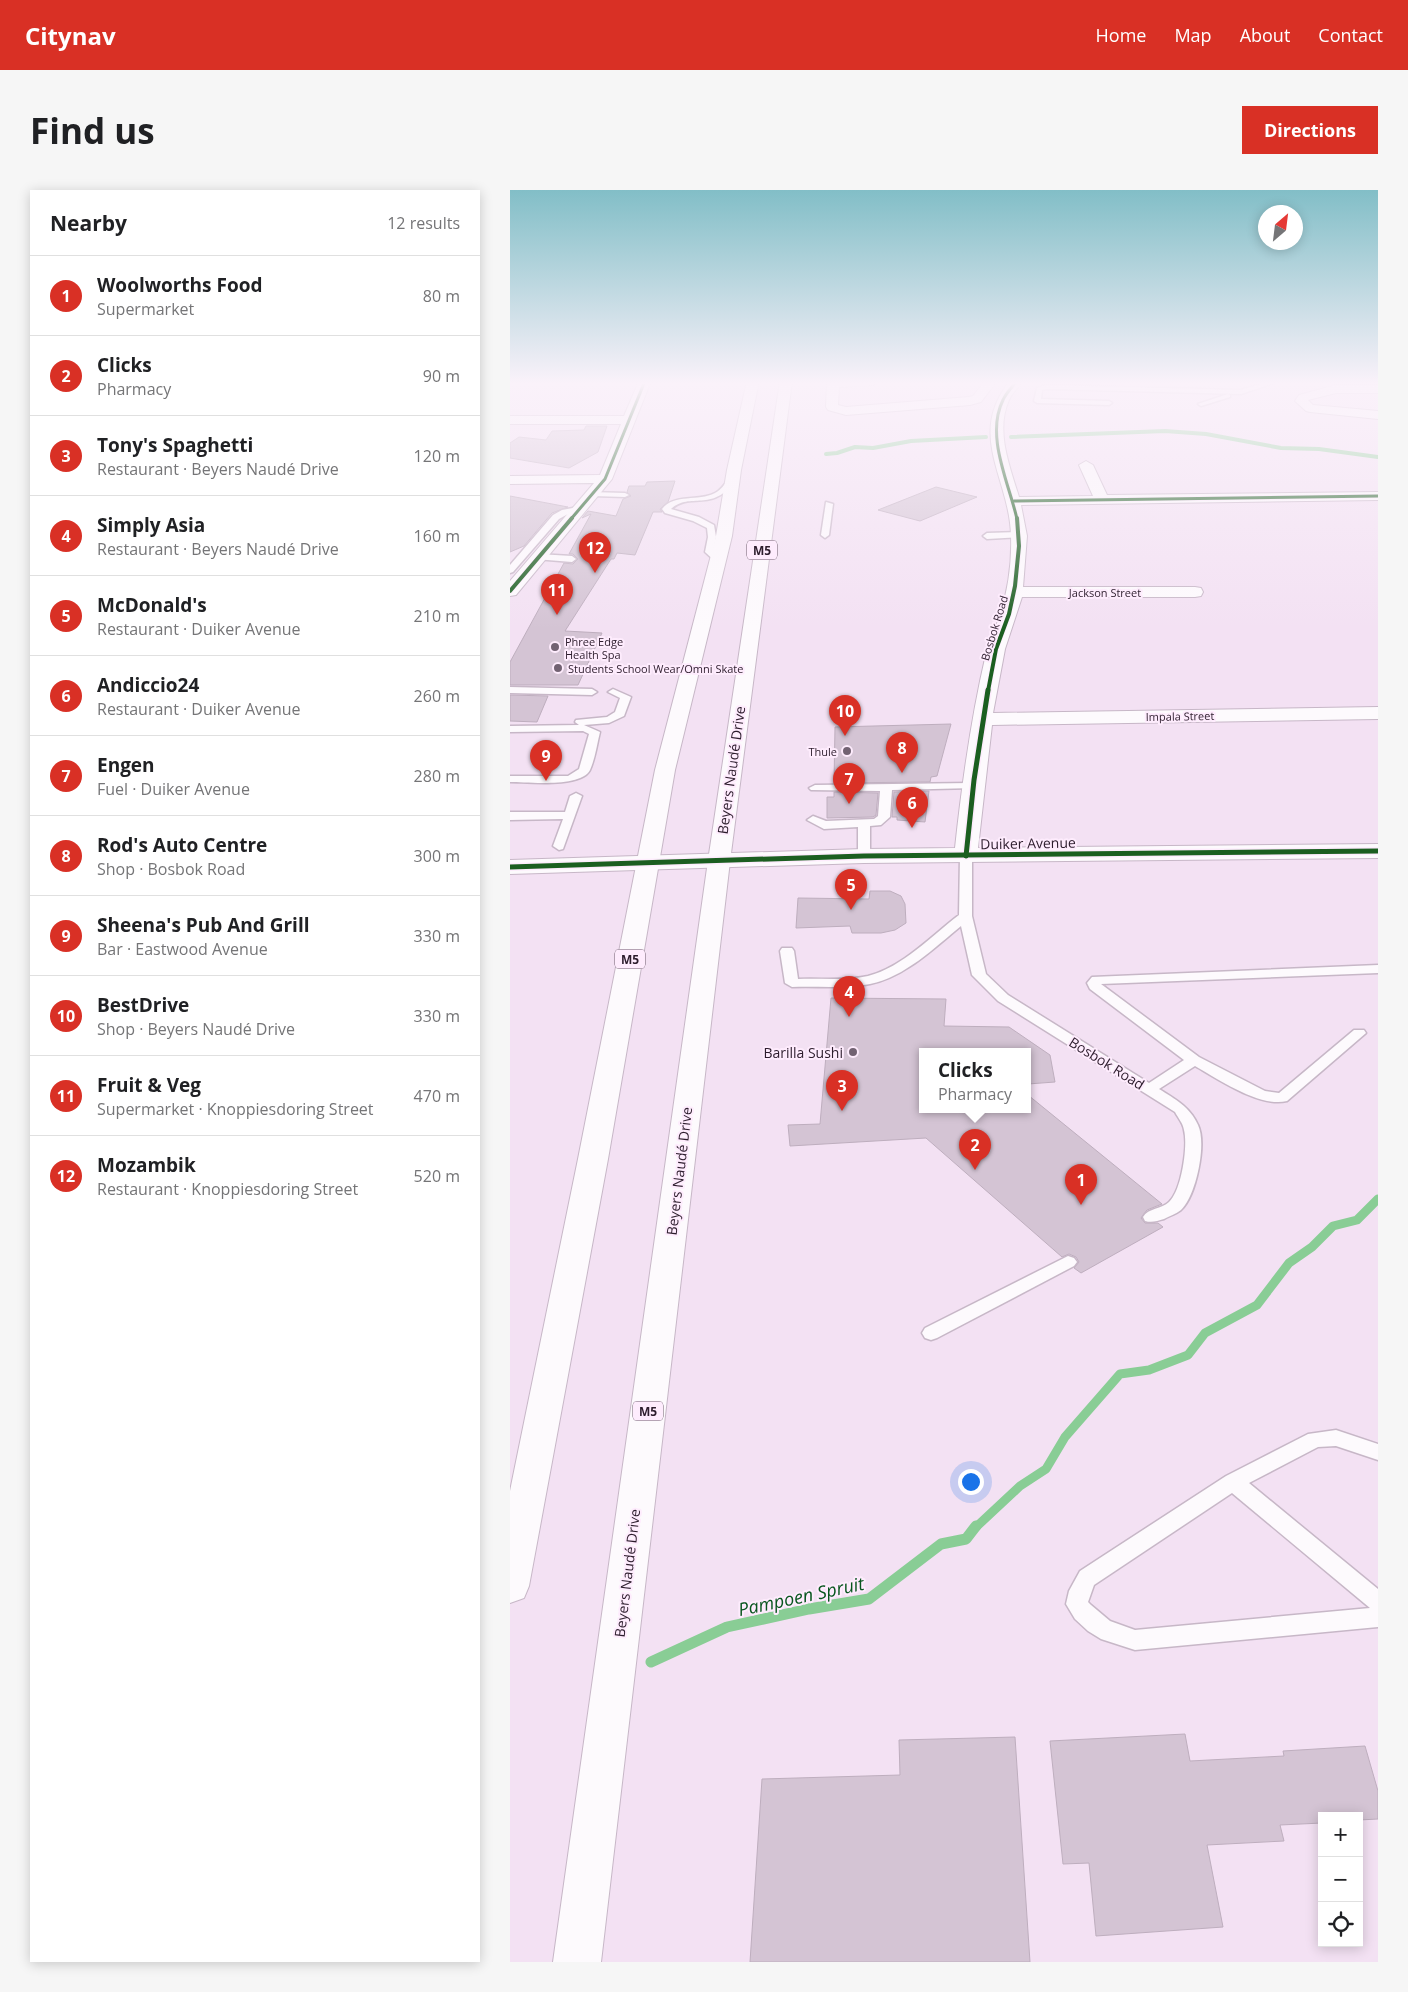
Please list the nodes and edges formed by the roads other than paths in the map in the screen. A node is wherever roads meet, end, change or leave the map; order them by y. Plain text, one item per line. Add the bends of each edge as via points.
1 (611, 464) edge
2 (735, 464) edge
3 (774, 464) edge
4 (1003, 464) edge
5 (1086, 465) dead end
6 (605, 479) junction
7 (510, 480) edge
8 (732, 480) junction
9 (593, 494) junction
10 (625, 495) dead end
11 (1378, 496) edge
12 (669, 497) dead end
13 (1102, 500) junction
14 (1014, 501) junction
15 (679, 502) junction
16 (829, 504) dead end
17 (580, 508) junction
18 (825, 535) dead end
19 (1019, 535) junction
20 (987, 536) dead end
21 (545, 557) junction
22 (572, 559) dead end
23 (718, 561) junction
24 (510, 570) edge
25 (510, 591) edge
26 (1015, 592) junction
27 (1195, 592) dead end
28 (510, 609) edge
29 (510, 690) edge
30 (592, 692) dead end
31 (614, 692) dead end
32 (1378, 713) edge
33 (982, 719) junction
34 (510, 724) edge
35 (510, 729) edge
36 (510, 779) edge
37 (971, 786) junction
38 (886, 787) junction
39 (815, 788) dead end
40 (576, 796) dead end
41 (570, 815) junction
42 (510, 816) edge
43 (813, 820) dead end
44 (864, 823) junction
45 (559, 846) dead end
46 (1378, 852) edge
47 (864, 856) junction
48 (966, 856) junction
49 (719, 861) junction
50 (648, 862) junction
51 (510, 867) edge
52 (965, 916) junction
53 (788, 951) dead end
54 (1378, 969) edge
55 (1359, 1033) dead end
56 (1194, 1060) junction
57 (1149, 1089) junction
58 (1151, 1217) dead end
59 (1068, 1262) dead end
60 (931, 1333) dead end
61 (1378, 1452) edge
62 (1233, 1482) junction
63 (510, 1586) edge
64 (1378, 1602) edge
65 (1378, 1617) edge
66 (578, 1962) edge

1 - 6 street
2 - 8 street, M5
3 - 49 street, Beyers Naudé Drive / M5
4 - 14 street, Bosbok Road
5 - 13 street
6 - 7 street
6 - 9 street
8 - 15 lane via 724,491 715,496
8 - 23 street, M5
9 - 10 lane
9 - 17 street
11 - 13 street
12 - 15 lane
13 - 14 street
14 - 19 street, Bosbok Road
15 - 23 lane via 670,504 667,510 711,527 709,552
16 - 18 lane
17 - 21 street via 585,509
17 - 24 lane via 556,517
19 - 20 lane
19 - 26 street, Bosbok Road
21 - 22 lane
21 - 25 street
21 - 28 street
23 - 50 street, M5 via 665,770
26 - 27 street, Jackson Street
26 - 33 street, Bosbok Road via 996,651
29 - 30 lane
31 - 34 lane via 624,695 626,700 620,714 609,720
32 - 33 street, Impala Street
33 - 37 street, Bosbok Road
35 - 36 lane via 584,728 595,732 584,771 578,776 569,779
37 - 38 lane
37 - 48 street, Bosbok Road
38 - 39 lane
38 - 44 lane via 884,817 877,822
40 - 41 lane
41 - 42 lane
41 - 45 lane
43 - 44 lane via 824,825
44 - 47 lane
46 - 48 street, Duiker Avenue
47 - 48 street, Duiker Avenue
47 - 49 street, Duiker Avenue
48 - 52 lane, Bosbok Road
49 - 50 street, Duiker Avenue
49 - 66 street, Beyers Naudé Drive / M5
50 - 51 street, Duiker Avenue
50 - 63 street, M5
52 - 53 lane via 903,963 870,980 792,983
52 - 57 lane, Bosbok Road via 980,974 988,984 1003,998
54 - 56 lane via 1097,980 1094,983
55 - 56 lane via 1282,1098 1261,1096
56 - 57 lane
57 - 58 lane, Bosbok Road via 1180,1109 1192,1129 1194,1147 1182,1196 1175,1206
59 - 60 lane
61 - 62 lane via 1336,1438 1315,1439
62 - 64 lane
62 - 65 lane via 1087,1578 1078,1604 1087,1618 1108,1633 1135,1640

